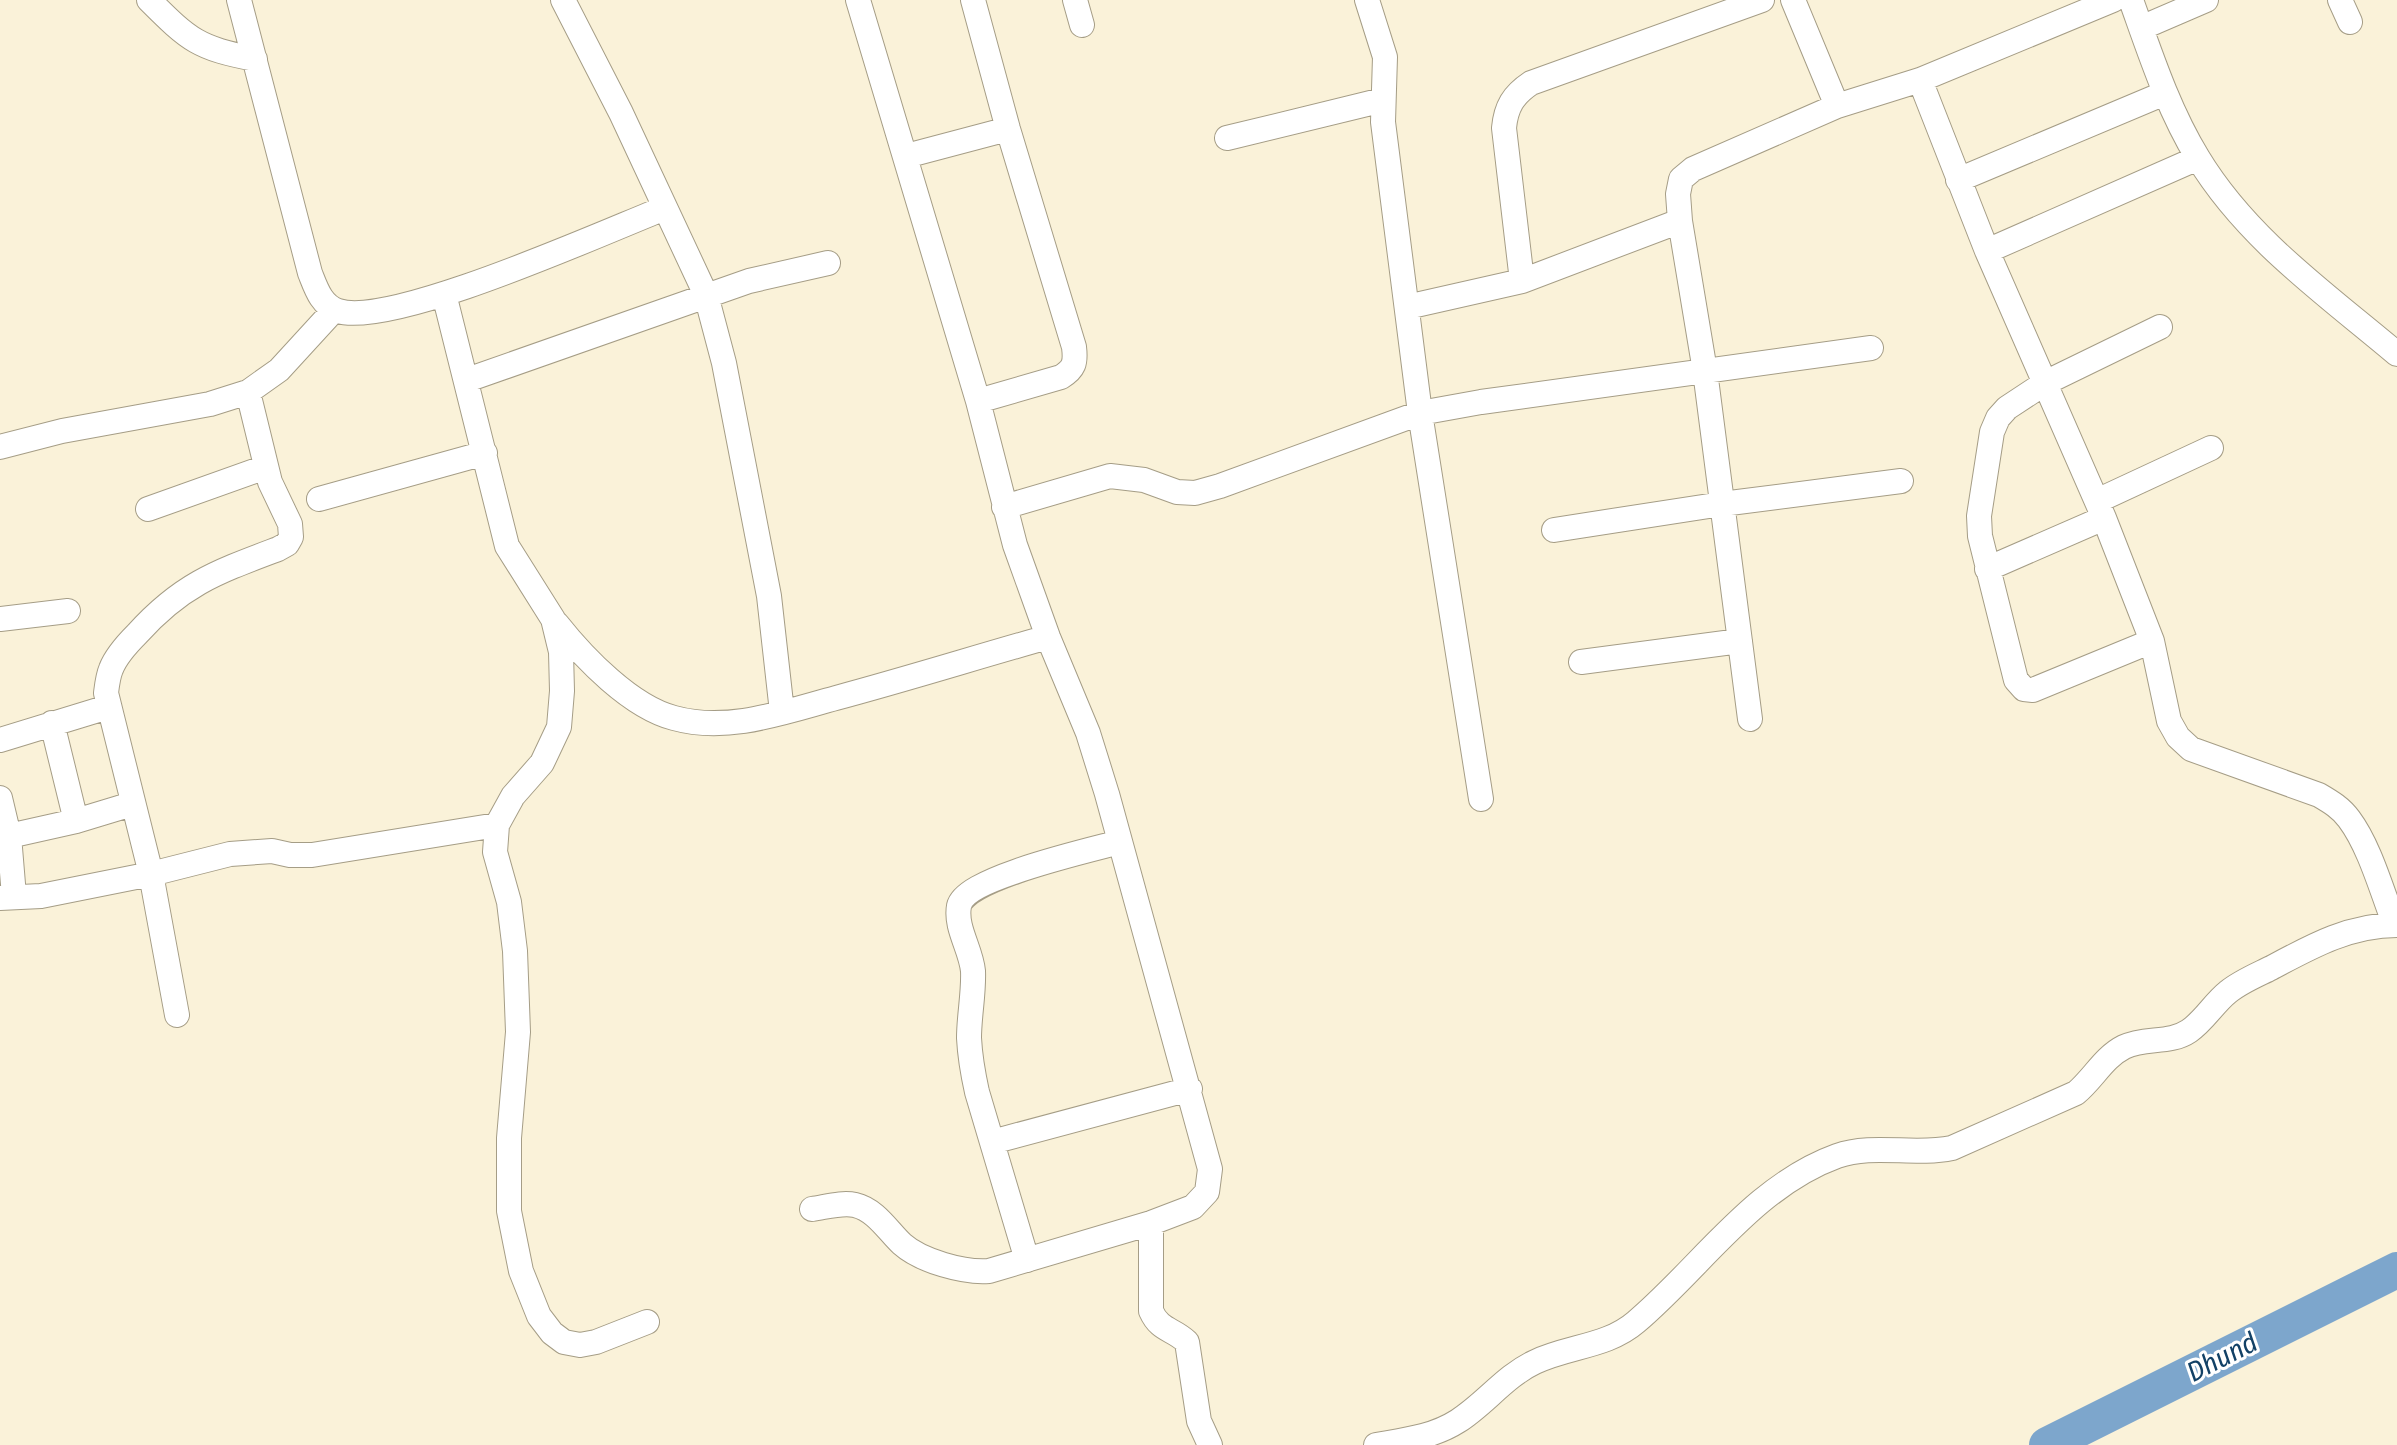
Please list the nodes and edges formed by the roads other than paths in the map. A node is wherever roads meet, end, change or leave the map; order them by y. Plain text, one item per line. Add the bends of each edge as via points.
1 (149, 0) edge
2 (239, 0) edge
3 (563, 0) edge
4 (858, 0) edge
5 (973, 0) edge
6 (1075, 0) edge
7 (1367, 0) edge
8 (1762, 0) edge
9 (1793, 0) edge
10 (2113, 0) edge
11 (2131, 0) edge
12 (2206, 0) edge
13 (1082, 25) dead end
14 (2141, 28) junction
15 (255, 59) junction
16 (1920, 80) junction
17 (2165, 93) junction
18 (1383, 100) junction
19 (1837, 106) junction
20 (1008, 129) junction
21 (1227, 138) dead end
22 (906, 156) junction
23 (2198, 158) junction
24 (1958, 180) junction
25 (665, 208) junction
26 (1680, 221) junction
27 (1987, 251) junction
28 (828, 263) dead end
29 (1522, 281) junction
30 (444, 294) junction
31 (706, 295) junction
32 (1407, 307) junction
33 (334, 310) junction
34 (2160, 327) dead end
35 (1871, 348) dead end
36 (2397, 354) edge
37 (1705, 371) junction
38 (467, 380) junction
39 (2045, 383) junction
40 (248, 392) junction
41 (978, 401) junction
42 (1420, 413) junction
43 (0, 447) edge
44 (2211, 448) dead end
45 (485, 453) junction
46 (266, 467) junction
47 (1901, 481) dead end
48 (319, 499) dead end
49 (1722, 504) junction
50 (1004, 507) junction
51 (148, 509) dead end
52 (2101, 510) junction
53 (1554, 530) dead end
54 (1987, 569) junction
55 (68, 611) dead end
56 (0, 619) edge
57 (553, 619) junction
58 (1048, 637) junction
59 (1740, 641) junction
60 (2152, 641) junction
61 (1581, 662) dead end
62 (108, 707) junction
63 (782, 712) junction
64 (1750, 719) dead end
65 (52, 723) junction
66 (0, 740) edge
67 (0, 798) edge
68 (1481, 799) dead end
69 (132, 804) junction
70 (76, 821) junction
71 (497, 825) junction
72 (9, 836) junction
73 (1120, 842) junction
74 (151, 874) junction
75 (7, 897) edge
76 (2396, 925) edge
77 (177, 1015) dead end
78 (1190, 1089) junction
79 (992, 1142) junction
80 (812, 1209) dead end
81 (1151, 1223) junction
82 (1027, 1260) junction
83 (647, 1322) dead end
84 (1210, 1445) edge
85 (1376, 1445) edge

1 - 15 street via 199,45
2 - 15 street
3 - 25 street
4 - 22 street
5 - 20 street
6 - 13 street
7 - 18 street via 1385,57
8 - 29 street via 1518,92 1506,109 1504,128
9 - 19 street
10 - 16 street
11 - 14 street
12 - 14 street
14 - 17 street
15 - 33 street via 310,273 320,298
16 - 19 street
16 - 24 street
17 - 23 street
17 - 24 street
18 - 21 street
18 - 32 street
19 - 26 street via 1693,169 1681,179
20 - 22 street
20 - 41 street via 1076,362 1061,377
22 - 41 street
23 - 27 street
23 - 36 street via 2245,222
24 - 27 street
25 - 30 street
25 - 31 street
26 - 29 street
26 - 37 street
27 - 39 street
28 - 31 street
29 - 32 street
30 - 33 street via 375,313
30 - 38 street
31 - 38 street
31 - 63 street via 769,596
32 - 42 street
33 - 40 street via 279,370
34 - 39 street
35 - 37 street
37 - 42 street
37 - 49 street
38 - 45 street
39 - 52 street
39 - 54 street via 2007,408 1992,432 1979,516
40 - 43 street
40 - 46 street
41 - 50 street
42 - 50 street via 1195,493 1110,476
42 - 68 street
44 - 52 street
45 - 48 street
45 - 57 street via 507,546
46 - 51 street
46 - 62 street via 290,524 287,544 184,589 163,608 111,668
47 - 49 street
49 - 53 street
49 - 59 street
50 - 58 street
52 - 54 street
52 - 60 street
54 - 60 street via 2016,680 2024,689 2033,690
55 - 56 street
57 - 63 street via 575,647 636,701 673,718 717,724
57 - 71 street via 561,652 559,727 542,763 513,796
58 - 63 street
58 - 73 street via 1088,733
59 - 61 street
59 - 64 street
60 - 76 street via 2169,721 2178,737 2191,749 2337,806 2359,836
62 - 65 street
62 - 69 street
65 - 66 street
65 - 70 street
67 - 72 street
69 - 70 street
69 - 74 street
70 - 72 street
71 - 74 street via 312,855 230,854
71 - 83 street via 495,852 515,951 518,1032 509,1211 521,1271 539,1316 564,1342 596,1342
72 - 75 street
73 - 78 street
73 - 79 street via 994,878 971,889 960,902 958,919 973,969 971,1065
74 - 75 street via 41,896
74 - 77 street
76 - 85 street via 2320,942 2233,988 2190,1030 2125,1047 2076,1093 1952,1148 1859,1151 1822,1163 1759,1204 1621,1334 1518,1370 1442,1430
78 - 79 street
78 - 81 street via 1210,1169 1207,1192 1193,1207
79 - 82 street
80 - 82 street via 865,1209 917,1255 971,1272
81 - 82 street
81 - 84 street via 1151,1311 1157,1323 1187,1342 1199,1421

